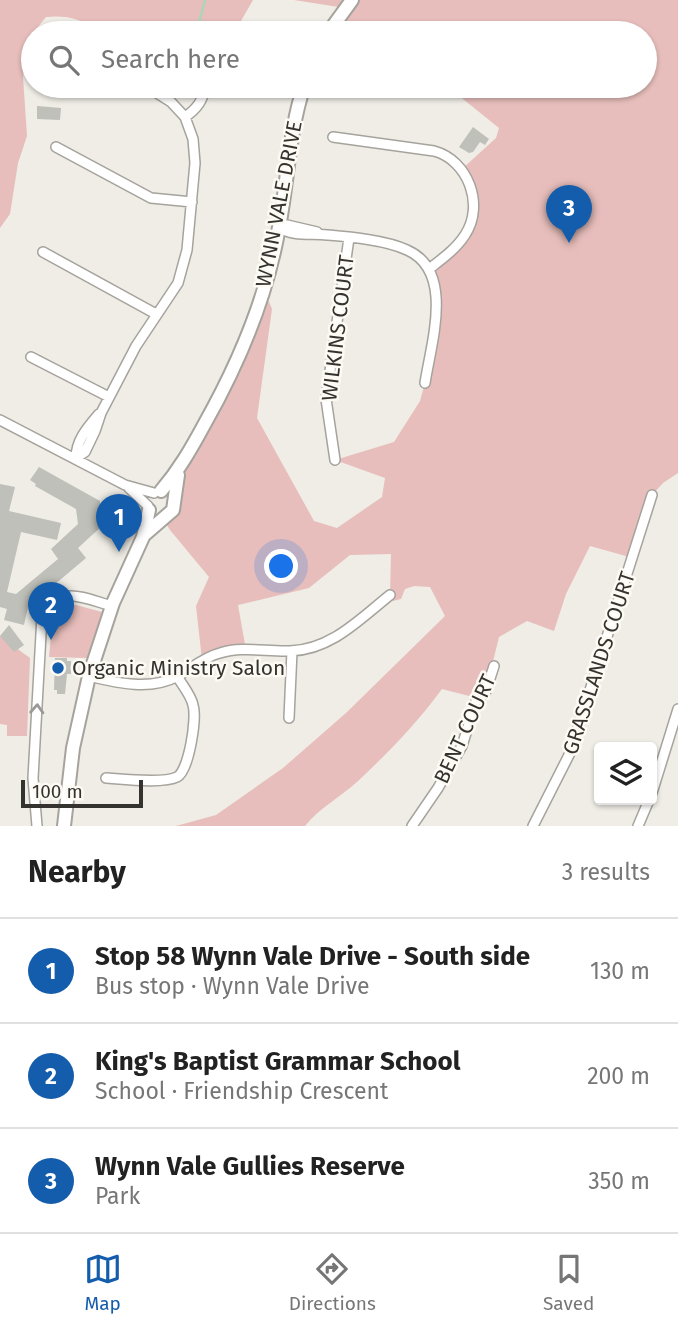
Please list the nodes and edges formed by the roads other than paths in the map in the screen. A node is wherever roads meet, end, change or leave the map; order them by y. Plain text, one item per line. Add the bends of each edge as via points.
1 (352, 0) edge
2 (337, 21) edge
3 (165, 98) edge
4 (203, 98) edge
5 (301, 98) edge
6 (184, 117) junction
7 (333, 137) dead end
8 (56, 147) dead end
9 (192, 202) junction
10 (279, 227) junction
11 (349, 238) junction
12 (43, 253) dead end
13 (429, 269) junction
14 (156, 314) junction
15 (31, 357) dead end
16 (425, 383) dead end
17 (109, 397) junction
18 (0, 420) edge
19 (76, 458) junction
20 (335, 460) dead end
21 (178, 471) junction
22 (652, 495) dead end
23 (173, 499) junction
24 (153, 500) junction
25 (162, 517) junction
26 (143, 537) junction
27 (390, 594) dead end
28 (112, 606) junction
29 (292, 651) junction
30 (494, 666) dead end
31 (89, 676) junction
32 (177, 676) junction
33 (678, 709) edge
34 (289, 718) dead end
35 (657, 777) edge
36 (106, 778) dead end
37 (647, 805) edge
38 (37, 826) edge
39 (65, 826) edge
40 (412, 826) edge
41 (533, 826) edge
42 (638, 826) edge

1 - 2 main road
3 - 6 street
4 - 6 street
5 - 10 main road, WYNN VALE DRIVE
6 - 9 street via 195,150
7 - 13 street via 443,154 460,167 472,191 470,227
8 - 9 street via 151,198
9 - 14 street via 183,273
10 - 11 street via 286,232
10 - 21 main road, WYNN VALE DRIVE via 246,339
11 - 13 street via 406,249
11 - 20 street, WILKINS COURT via 326,399
12 - 14 street
13 - 16 street via 437,295
14 - 17 street
15 - 17 street
17 - 19 street via 85,452
18 - 19 street
19 - 24 street
21 - 23 main road, WYNN VALE DRIVE
21 - 24 main road, WYNN VALE DRIVE
22 - 41 street, GRASSLANDS COURT via 570,753
23 - 24 main road via 168,493
23 - 25 main road via 172,513
24 - 25 main road via 155,516
24 - 26 main road, WYNN VALE DRIVE
25 - 26 main road, WYNN VALE DRIVE
26 - 28 main road, WYNN VALE DRIVE
27 - 29 street via 336,638
28 - 31 main road, WYNN VALE DRIVE
38 -> 28 street via 33,778 42,616 52,601 64,596
29 - 32 street via 221,652
29 - 34 street
30 - 40 street, BENT COURT via 453,764
31 - 32 street via 148,684
31 - 39 main road, WYNN VALE DRIVE via 73,748
32 - 36 street via 193,704 184,771 169,779
33 - 35 street
37 - 42 street

